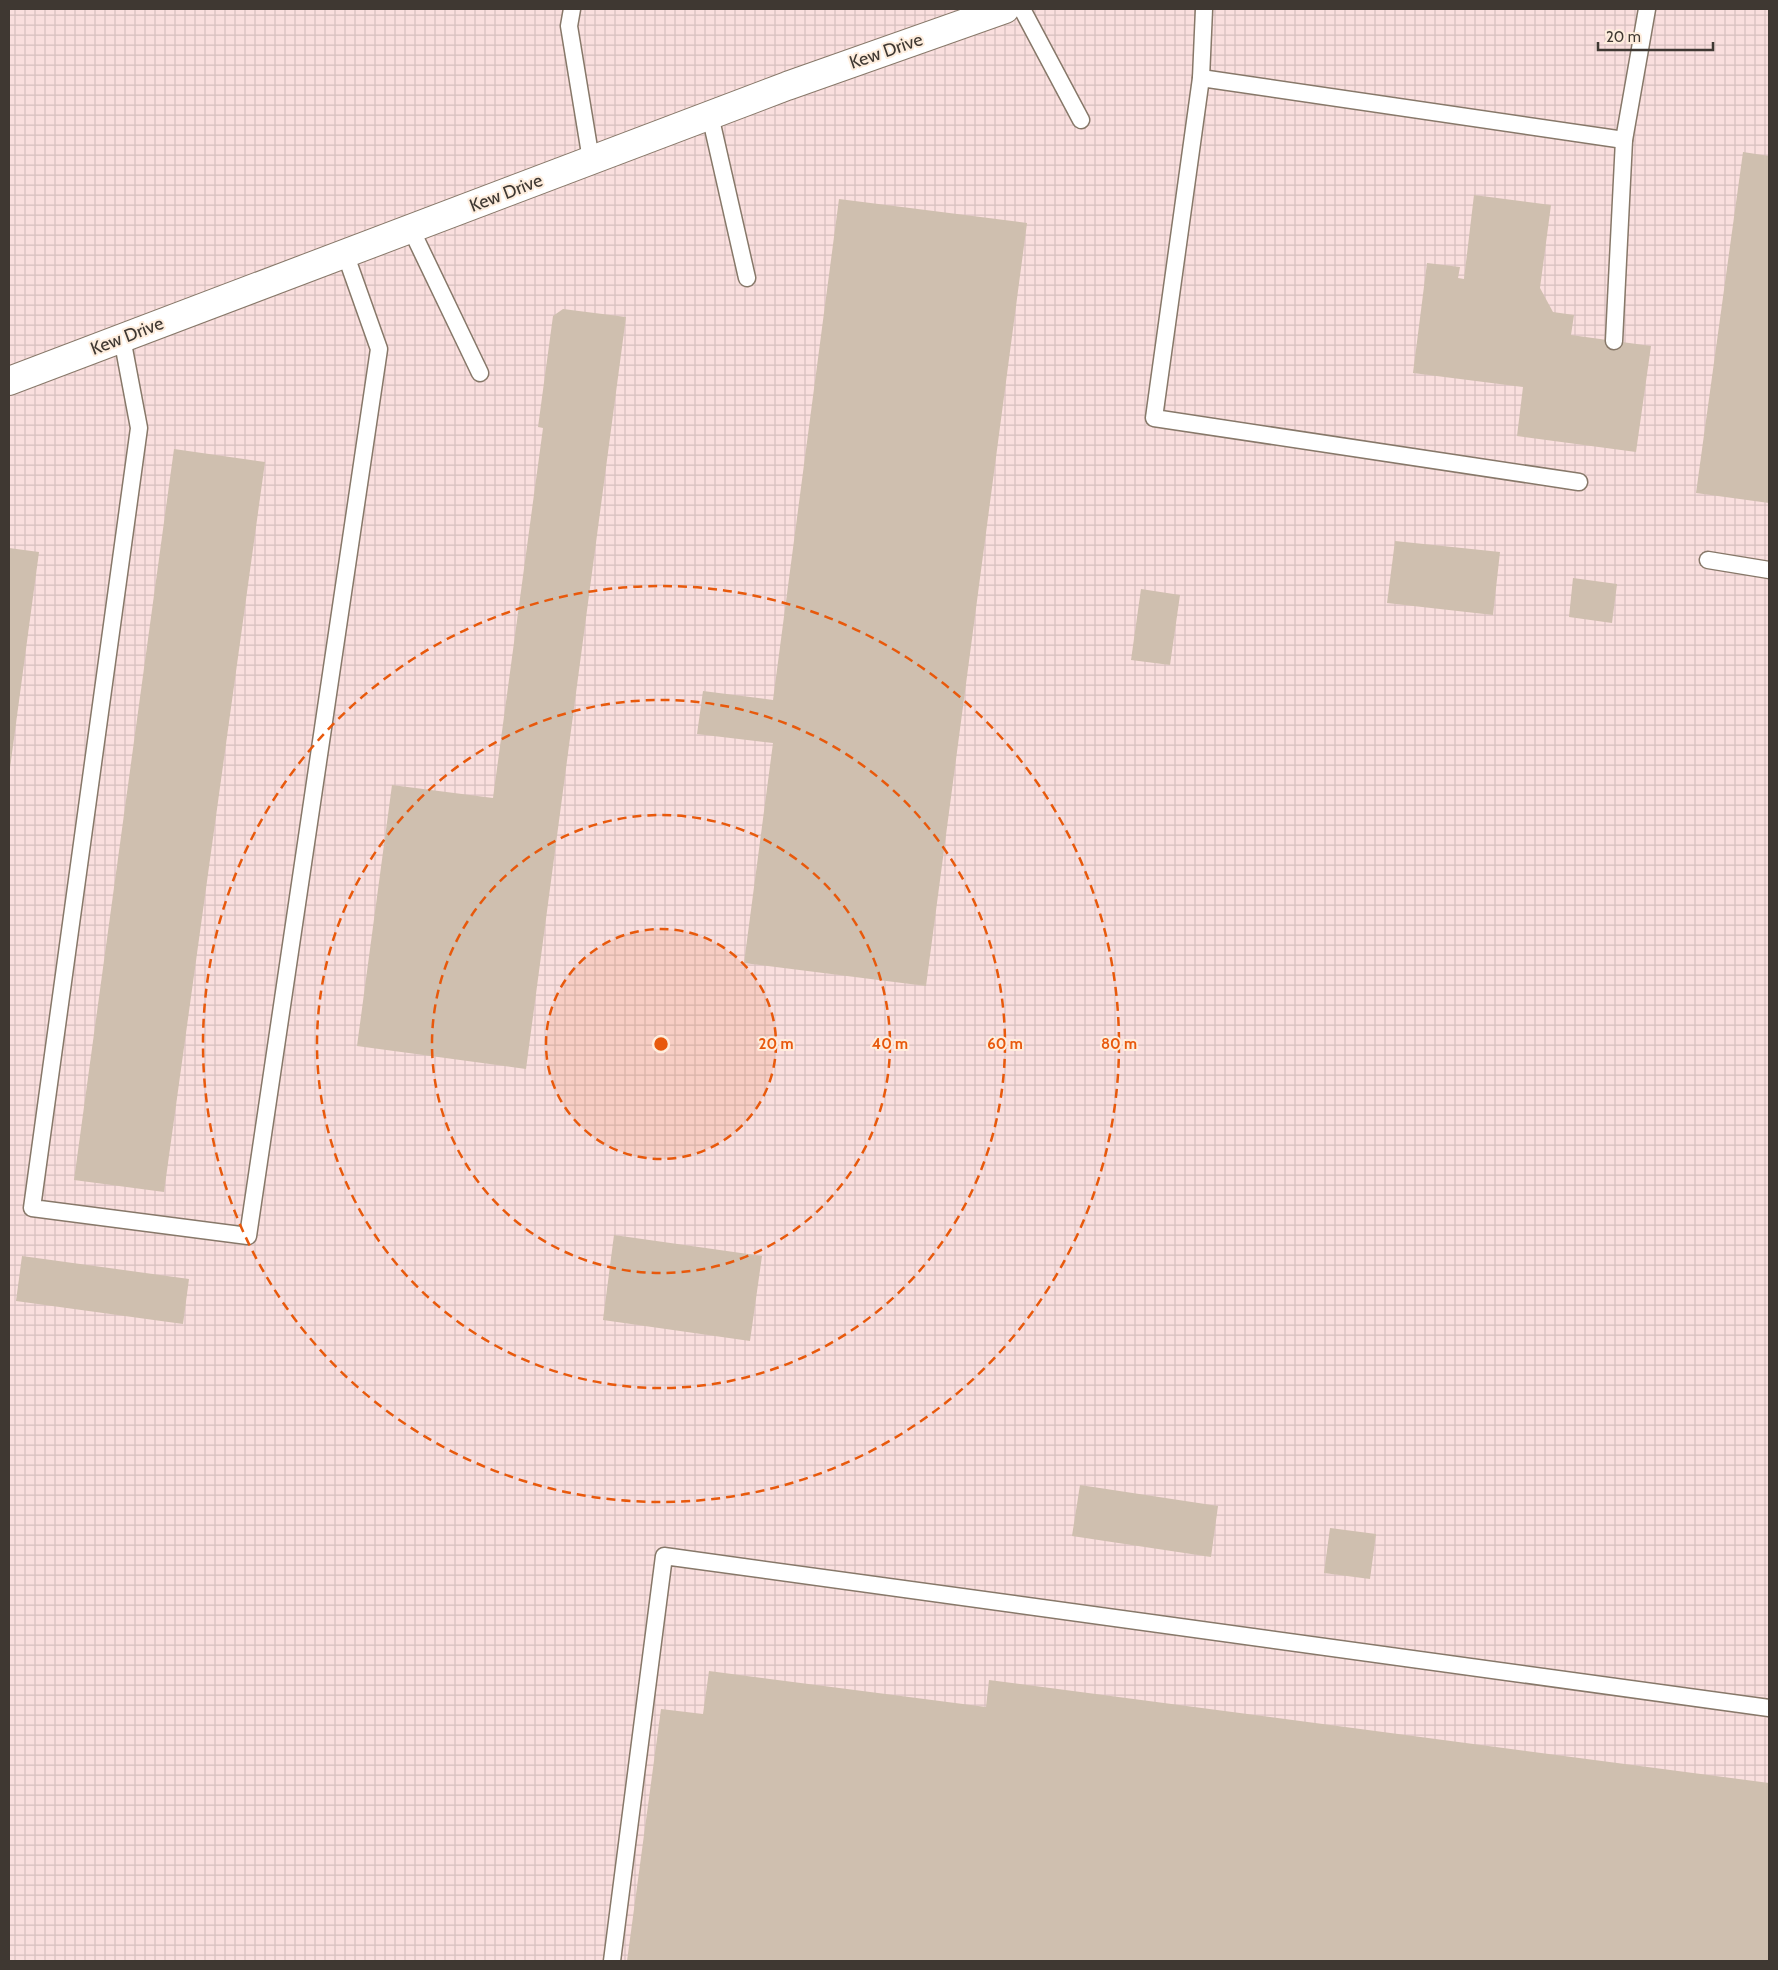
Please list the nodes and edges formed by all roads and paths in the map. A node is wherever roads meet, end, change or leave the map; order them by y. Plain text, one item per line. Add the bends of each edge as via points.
1 (572, 9) edge
2 (1005, 9) edge
3 (1022, 9) edge
4 (1204, 9) edge
5 (1647, 9) edge
6 (1201, 78) junction
7 (710, 115) junction
8 (1081, 120) dead end
9 (1624, 140) junction
10 (591, 160) junction
11 (411, 229) junction
12 (345, 253) junction
13 (747, 278) dead end
14 (122, 338) junction
15 (1614, 341) dead end
16 (480, 373) dead end
17 (9, 381) edge
18 (1579, 482) dead end
19 (1708, 560) dead end
20 (1769, 570) edge
21 (1769, 1708) edge
22 (612, 1961) edge

1 - 10 lane via 569,26
2 - 7 street, Kew Drive
3 - 8 lane
4 - 6 lane
5 - 9 lane
6 - 9 lane
6 - 18 lane via 1154,418
7 - 10 street, Kew Drive
7 - 13 lane
9 - 15 lane
10 - 11 street, Kew Drive
11 - 12 street, Kew Drive
11 - 16 lane
12 - 14 street, Kew Drive
12 - 14 lane via 378,348 248,1236 32,1208 139,428
14 - 17 street, Kew Drive
19 - 20 lane
21 - 22 lane via 664,1556

